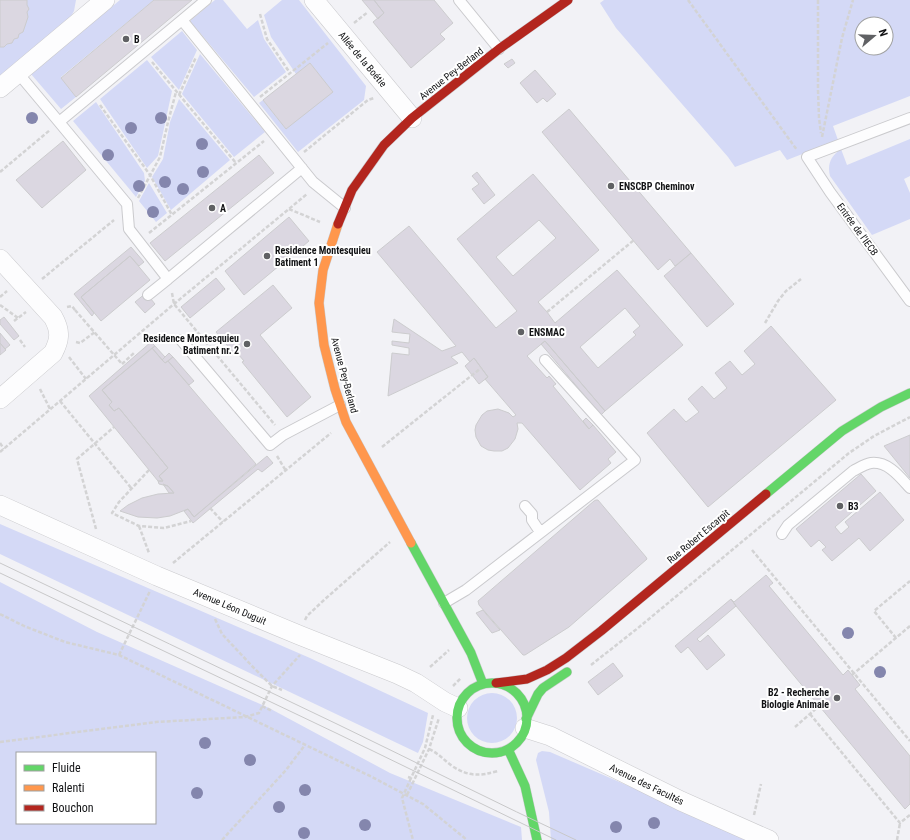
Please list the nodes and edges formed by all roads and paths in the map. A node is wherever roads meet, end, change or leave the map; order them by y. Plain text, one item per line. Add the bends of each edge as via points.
1 (206, 0) edge
2 (314, 0) edge
3 (459, 0) edge
4 (568, 0) edge
5 (688, 0) edge
6 (818, 0) edge
7 (853, 0) edge
8 (100, 1) edge
9 (368, 12) dead end
10 (260, 14) dead end
11 (182, 20) junction
12 (341, 33) junction
13 (201, 44) junction
14 (499, 49) junction
15 (144, 52) junction
16 (18, 72) junction
17 (290, 73) junction
18 (0, 88) edge
19 (176, 92) junction
20 (93, 94) junction
21 (392, 94) junction
22 (179, 95) junction
23 (250, 105) junction
24 (412, 118) junction
25 (910, 118) edge
26 (59, 122) junction
27 (273, 133) junction
28 (807, 157) junction
29 (295, 160) junction
30 (236, 164) junction
31 (302, 168) junction
32 (0, 172) edge
33 (150, 175) junction
34 (318, 186) junction
35 (345, 208) junction
36 (289, 209) junction
37 (127, 210) junction
38 (172, 215) junction
39 (336, 229) junction
40 (634, 240) dead end
41 (139, 242) junction
42 (0, 259) edge
43 (168, 279) junction
44 (801, 279) dead end
45 (37, 282) dead end
46 (148, 295) dead end
47 (910, 301) edge
48 (174, 304) junction
49 (0, 305) edge
50 (75, 310) dead end
51 (547, 312) dead end
52 (18, 318) dead end
53 (765, 323) dead end
54 (95, 332) junction
55 (20, 340) dead end
56 (181, 340) dead end
57 (58, 343) junction
58 (80, 344) dead end
59 (25, 347) dead end
60 (134, 353) dead end
61 (545, 360) dead end
62 (481, 368) dead end
63 (86, 379) junction
64 (40, 389) dead end
65 (910, 393) edge
66 (0, 399) edge
67 (60, 401) junction
68 (340, 405) junction
69 (50, 409) junction
70 (910, 417) edge
71 (346, 422) junction
72 (273, 423) dead end
73 (114, 428) dead end
74 (0, 443) edge
75 (95, 444) junction
76 (270, 445) junction
77 (4, 449) junction
78 (0, 452) edge
79 (366, 460) junction
80 (149, 470) dead end
81 (286, 471) junction
82 (910, 488) edge
83 (132, 489) junction
84 (0, 506) edge
85 (525, 506) dead end
86 (210, 508) dead end
87 (191, 521) dead end
88 (223, 522) junction
89 (403, 531) junction
90 (540, 532) junction
91 (782, 534) dead end
92 (752, 550) dead end
93 (101, 551) junction
94 (157, 576) junction
95 (910, 581) edge
96 (444, 603) junction
97 (0, 614) edge
98 (214, 617) dead end
99 (910, 626) edge
100 (896, 638) junction
101 (301, 644) junction
102 (119, 655) junction
103 (573, 668) dead end
104 (587, 668) dead end
105 (853, 675) junction
106 (466, 676) dead end
107 (496, 683) junction
108 (484, 684) junction
109 (272, 686) junction
110 (451, 688) dead end
111 (282, 690) dead end
112 (262, 706) junction
113 (819, 706) dead end
114 (458, 708) junction
115 (272, 711) dead end
116 (434, 713) dead end
117 (810, 714) junction
118 (245, 717) junction
119 (439, 717) dead end
120 (526, 724) junction
121 (795, 728) dead end
122 (910, 741) edge
123 (0, 742) edge
124 (305, 745) junction
125 (429, 749) junction
126 (508, 749) junction
127 (497, 772) dead end
128 (408, 777) dead end
129 (411, 778) junction
130 (761, 784) dead end
131 (405, 794) junction
132 (910, 815) edge
133 (900, 823) junction
134 (751, 832) junction
135 (222, 840) edge
136 (413, 840) edge
137 (467, 840) edge
138 (537, 840) edge
139 (770, 840) edge
140 (897, 840) edge

1 - 11 lane
2 - 12 street, Allée de la Boétie
3 - 14 lane
4 - 14 street, Avenue Pey-Berland
5 - 28 path via 798,152
6 - 7 path via 818,90 822,138 842,38
8 - 16 street
9 - 12 path
10 - 17 path via 267,39
11 - 13 lane
11 - 15 lane
12 - 17 path
12 - 21 street, Allée de la Boétie
13 - 22 path
13 - 23 lane
14 - 24 street, Avenue Pey-Berland
15 - 19 path
15 - 20 lane
16 - 18 street
16 - 26 lane
17 - 23 path
19 - 22 path
19 - 33 path via 160,157
20 - 26 lane
20 - 33 path
21 - 24 street, Allée de la Boétie
21 - 29 path via 368,100
22 - 30 path
23 - 27 lane
24 - 35 street, Avenue Pey-Berland via 384,145 352,190
25 - 28 lane
26 - 32 path
26 - 37 lane via 127,204
27 - 29 lane
27 - 30 path
28 - 47 lane, Entrée de l'IECB
29 - 31 lane
30 - 38 path
31 - 34 lane
31 - 43 lane
33 - 37 path via 138,199
33 - 38 path
34 - 35 lane
34 - 36 path
35 - 39 street, Avenue Pey-Berland
36 - 39 path
36 - 48 path
37 - 41 lane via 129,229
37 - 45 path
38 - 41 path
39 - 68 street, Avenue Pey-Berland via 323,270 319,303 324,345
40 - 51 path
41 - 43 lane
42 - 57 street via 53,317 57,324
43 - 46 lane
44 - 53 path via 786,291
48 - 63 path
48 - 72 path
49 - 52 path
50 - 54 path, bridge
54 - 58 path
54 - 60 path, bridge via 122,364
55 - 59 path
56 - 76 lane
57 - 63 path
57 - 66 street via 52,353
61 - 90 lane via 634,460
62 - 79 path
63 - 67 path
64 - 69 path
65 - 107 street, Rue Robert Escarpit via 842,431 565,658 526,679
67 - 69 path
67 - 75 path
68 - 71 street, Avenue Pey-Berland
68 - 76 lane via 283,435
69 - 77 path
70 - 104 path via 849,453
71 - 79 street, Avenue Pey-Berland
71 - 81 path
73 - 75 path
74 - 77 path
75 - 83 path
75 - 93 path via 77,459
76 - 81 path
77 - 78 path
79 - 89 street, Avenue Pey-Berland
80 - 83 path
81 - 88 path
82 - 91 lane via 889,467 879,463 863,465 853,470 788,525
83 - 87 path via 112,513 139,526 164,528
84 - 93 street, Avenue Léon Duguit
85 - 90 lane via 532,514 532,520
86 - 88 path
88 - 94 path
89 - 96 street, Avenue Pey-Berland
89 - 101 path via 307,616
90 - 96 lane via 466,590
92 - 105 path
93 - 94 street, Avenue Léon Duguit
94 - 101 street, Avenue Léon Duguit
94 - 102 path
95 - 100 path via 874,611
96 - 108 street, Avenue Pey-Berland via 471,652
97 - 102 path via 65,642
98 - 109 path via 222,634
99 - 100 path
100 - 105 path
101 - 109 path
101 - 114 street, Avenue Léon Duguit via 397,674
102 - 118 path
103 - 120 street via 543,688
105 - 122 path
106 - 110 path
107 - 108 street
107 - 120 street via 514,691 521,699 525,708
108 - 114 street via 464,696
109 - 111 path
109 - 112 path
112 - 115 path
112 - 118 path via 259,713
113 - 117 path
114 - 126 street via 459,730 474,748 485,752
116 - 129 path via 425,748
117 - 121 path
117 - 133 path
118 - 123 path via 156,722
118 - 124 path
119 - 125 path
120 - 126 street via 522,736
120 - 134 street, Avenue des Facultés via 681,801
124 - 131 path
124 - 135 path via 286,770
125 - 127 path via 468,774 478,776
125 - 131 path
126 - 138 street via 525,786
128 - 129 path
129 - 131 path
130 - 134 path
131 - 136 path via 402,798
131 - 137 path via 423,804
132 - 133 path
133 - 140 path
134 - 139 street, Avenue des Facultés

